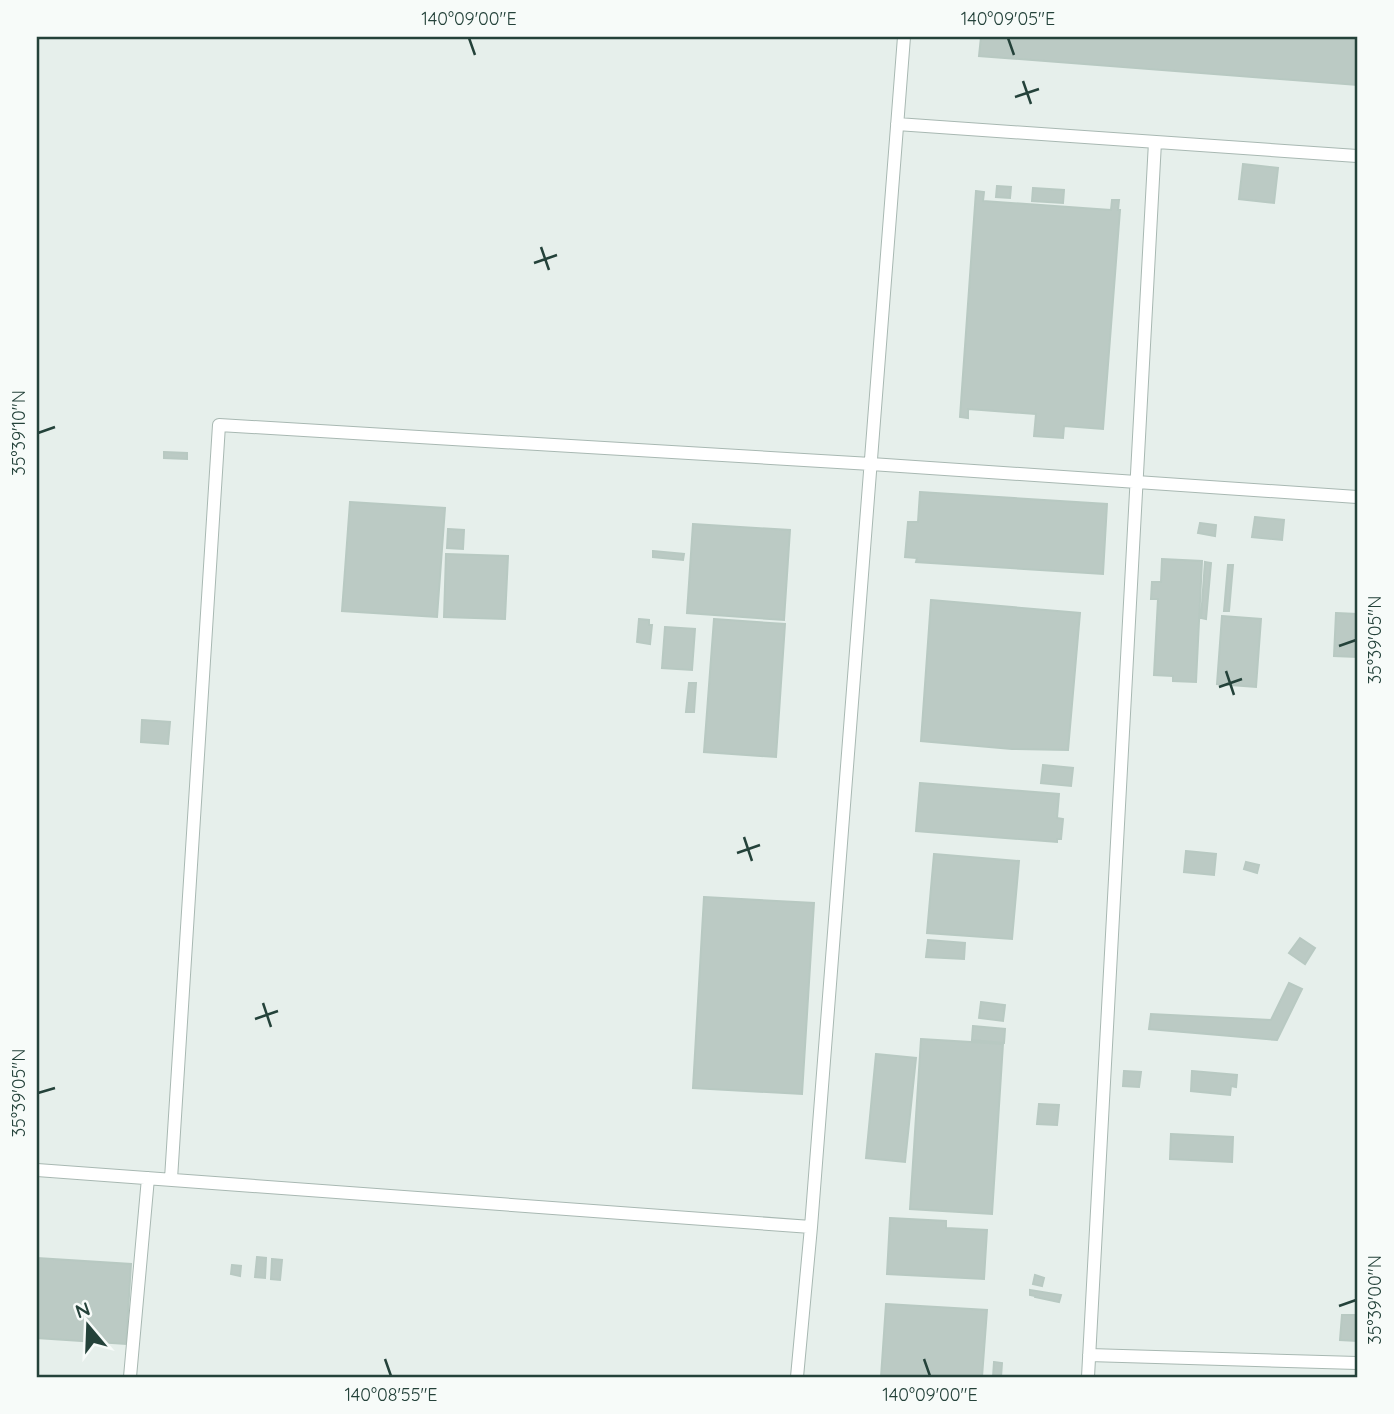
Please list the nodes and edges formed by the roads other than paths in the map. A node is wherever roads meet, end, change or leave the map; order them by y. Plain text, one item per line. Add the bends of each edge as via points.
1 (904, 37) edge
2 (897, 124) junction
3 (1155, 142) junction
4 (1357, 156) edge
5 (871, 464) junction
6 (1136, 482) junction
7 (1357, 497) edge
8 (37, 1170) edge
9 (148, 1178) junction
10 (171, 1180) junction
11 (811, 1227) junction
12 (1089, 1355) junction
13 (1357, 1363) edge
14 (130, 1377) edge
15 (797, 1377) edge
16 (1088, 1377) edge

1 - 2 lane
2 - 3 lane
2 - 5 lane
3 - 4 lane
3 - 6 lane
5 - 6 lane
5 - 10 lane via 219,425
5 - 11 lane
6 - 7 lane
6 - 12 lane
8 - 9 lane
9 - 10 lane
9 - 14 lane
10 - 11 lane
11 - 15 lane
12 - 13 lane
12 - 16 lane

